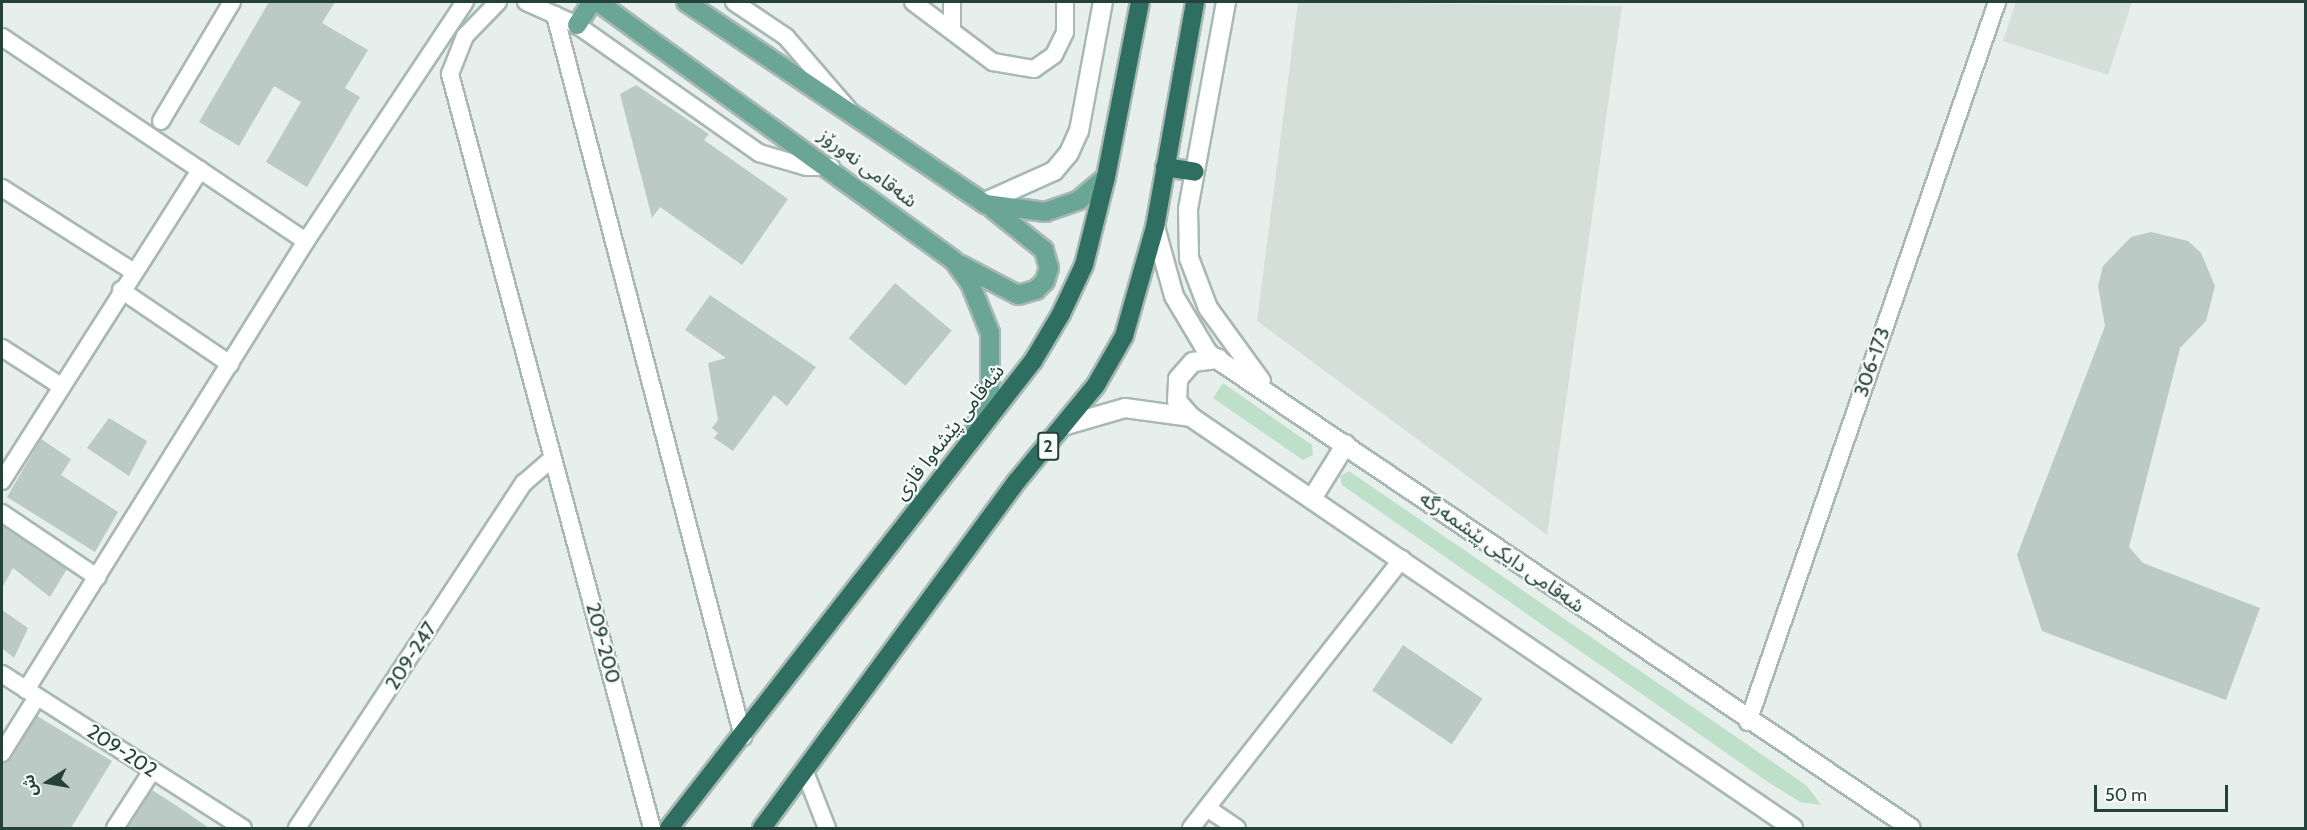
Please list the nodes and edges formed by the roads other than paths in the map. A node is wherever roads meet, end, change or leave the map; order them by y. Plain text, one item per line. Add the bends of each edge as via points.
1 (232, 2) edge
2 (465, 2) edge
3 (498, 2) edge
4 (526, 2) edge
5 (592, 2) edge
6 (598, 2) edge
7 (686, 2) edge
8 (734, 2) edge
9 (913, 2) edge
10 (952, 2) edge
11 (1065, 2) edge
12 (1103, 2) edge
13 (1140, 2) edge
14 (1196, 2) edge
15 (1226, 2) edge
16 (1997, 2) edge
17 (555, 15) junction
18 (577, 25) junction
19 (952, 29) junction
20 (2, 37) edge
21 (852, 116) junction
22 (161, 121) dead end
23 (1164, 166) junction
24 (832, 167) junction
25 (200, 170) junction
26 (1195, 172) junction
27 (1106, 177) junction
28 (2, 188) edge
29 (986, 203) junction
30 (1155, 227) junction
31 (306, 241) junction
32 (954, 261) junction
33 (134, 272) junction
34 (122, 290) junction
35 (2, 348) edge
36 (1219, 359) junction
37 (230, 364) junction
38 (61, 386) junction
39 (1267, 390) junction
40 (1191, 417) junction
41 (1066, 425) junction
42 (971, 439) junction
43 (1346, 444) junction
44 (553, 458) junction
45 (2, 481) edge
46 (1313, 496) junction
47 (2, 513) edge
48 (1402, 559) junction
49 (97, 577) junction
50 (2, 674) edge
51 (32, 693) junction
52 (1748, 722) junction
53 (743, 737) junction
54 (2, 753) edge
55 (152, 771) junction
56 (805, 772) junction
57 (1207, 808) junction
58 (115, 828) edge
59 (243, 828) edge
60 (297, 828) edge
61 (652, 828) edge
62 (669, 828) edge
63 (762, 828) edge
64 (827, 828) edge
65 (1191, 828) edge
66 (1237, 828) edge
67 (1793, 828) edge
68 (1911, 828) edge

1 - 22 street
2 - 31 street
3 - 44 street, 209-200 via 465,36 450,74
4 - 17 street
5 - 18 main road
6 - 24 main road, شەقامی نەورۆز
7 - 21 main road, شەقامی نەورۆز
8 - 21 street via 805,56
9 - 19 street
10 - 19 street
11 - 19 street via 1065,32 1054,54 1034,69 993,62
12 - 29 street via 1079,131 1070,153 1054,171
13 - 27 highway, شەقامی پێشەوا قازی
14 - 23 highway, 2
15 - 26 street
16 - 52 street, 306-173
17 - 18 street
17 - 53 street
18 - 24 street via 759,153 807,167
20 - 25 street
21 - 29 main road, شەقامی نەورۆز
23 - 26 highway
23 - 30 highway, 2
24 - 32 main road, شەقامی نەورۆز
25 - 31 street
25 - 33 street
26 - 39 street via 1188,209 1194,276 1208,308
27 - 29 main road, شەقامی نەورۆز via 1078,200 1045,212 1021,213
27 - 42 highway, شەقامی پێشەوا قازی via 1084,264 1062,314 1033,361
28 - 33 street
29 - 32 main road via 1041,247 1049,263 1045,281 1032,292 1014,294
30 - 36 street, شەقامی دایکی پێشمەرگە via 1181,312
30 - 41 highway, 2 via 1124,336
31 - 37 street
32 - 42 main road, شەقامی نەورۆز via 982,307 992,352 990,388
33 - 34 street
34 - 37 street
34 - 38 street
35 - 38 street
36 - 39 street, شەقامی دایکی پێشمەرگە
36 - 40 street via 1192,362 1178,379 1177,401
37 - 49 street
38 - 45 street
39 - 43 street, شەقامی دایکی پێشمەرگە
40 - 41 street via 1125,408
40 - 46 street
41 - 56 highway, 2 via 1017,481
42 - 53 highway, شەقامی پێشەوا قازی
43 - 46 street
43 - 52 street, شەقامی دایکی پێشمەرگە
44 - 60 street, 209-247 via 524,483
44 - 61 street, 209-200
46 - 48 street
47 - 49 street
48 - 57 street
48 - 67 street
49 - 51 street
50 - 51 street, 209-202
51 - 54 street
51 - 55 street, 209-202
52 - 68 street, شەقامی دایکی پێشمەرگە
53 - 62 highway, شەقامی پێشەوا قازی
55 - 58 street
55 - 59 street, 209-202
56 - 63 highway, 2
56 - 64 street
57 - 65 street
57 - 66 street

